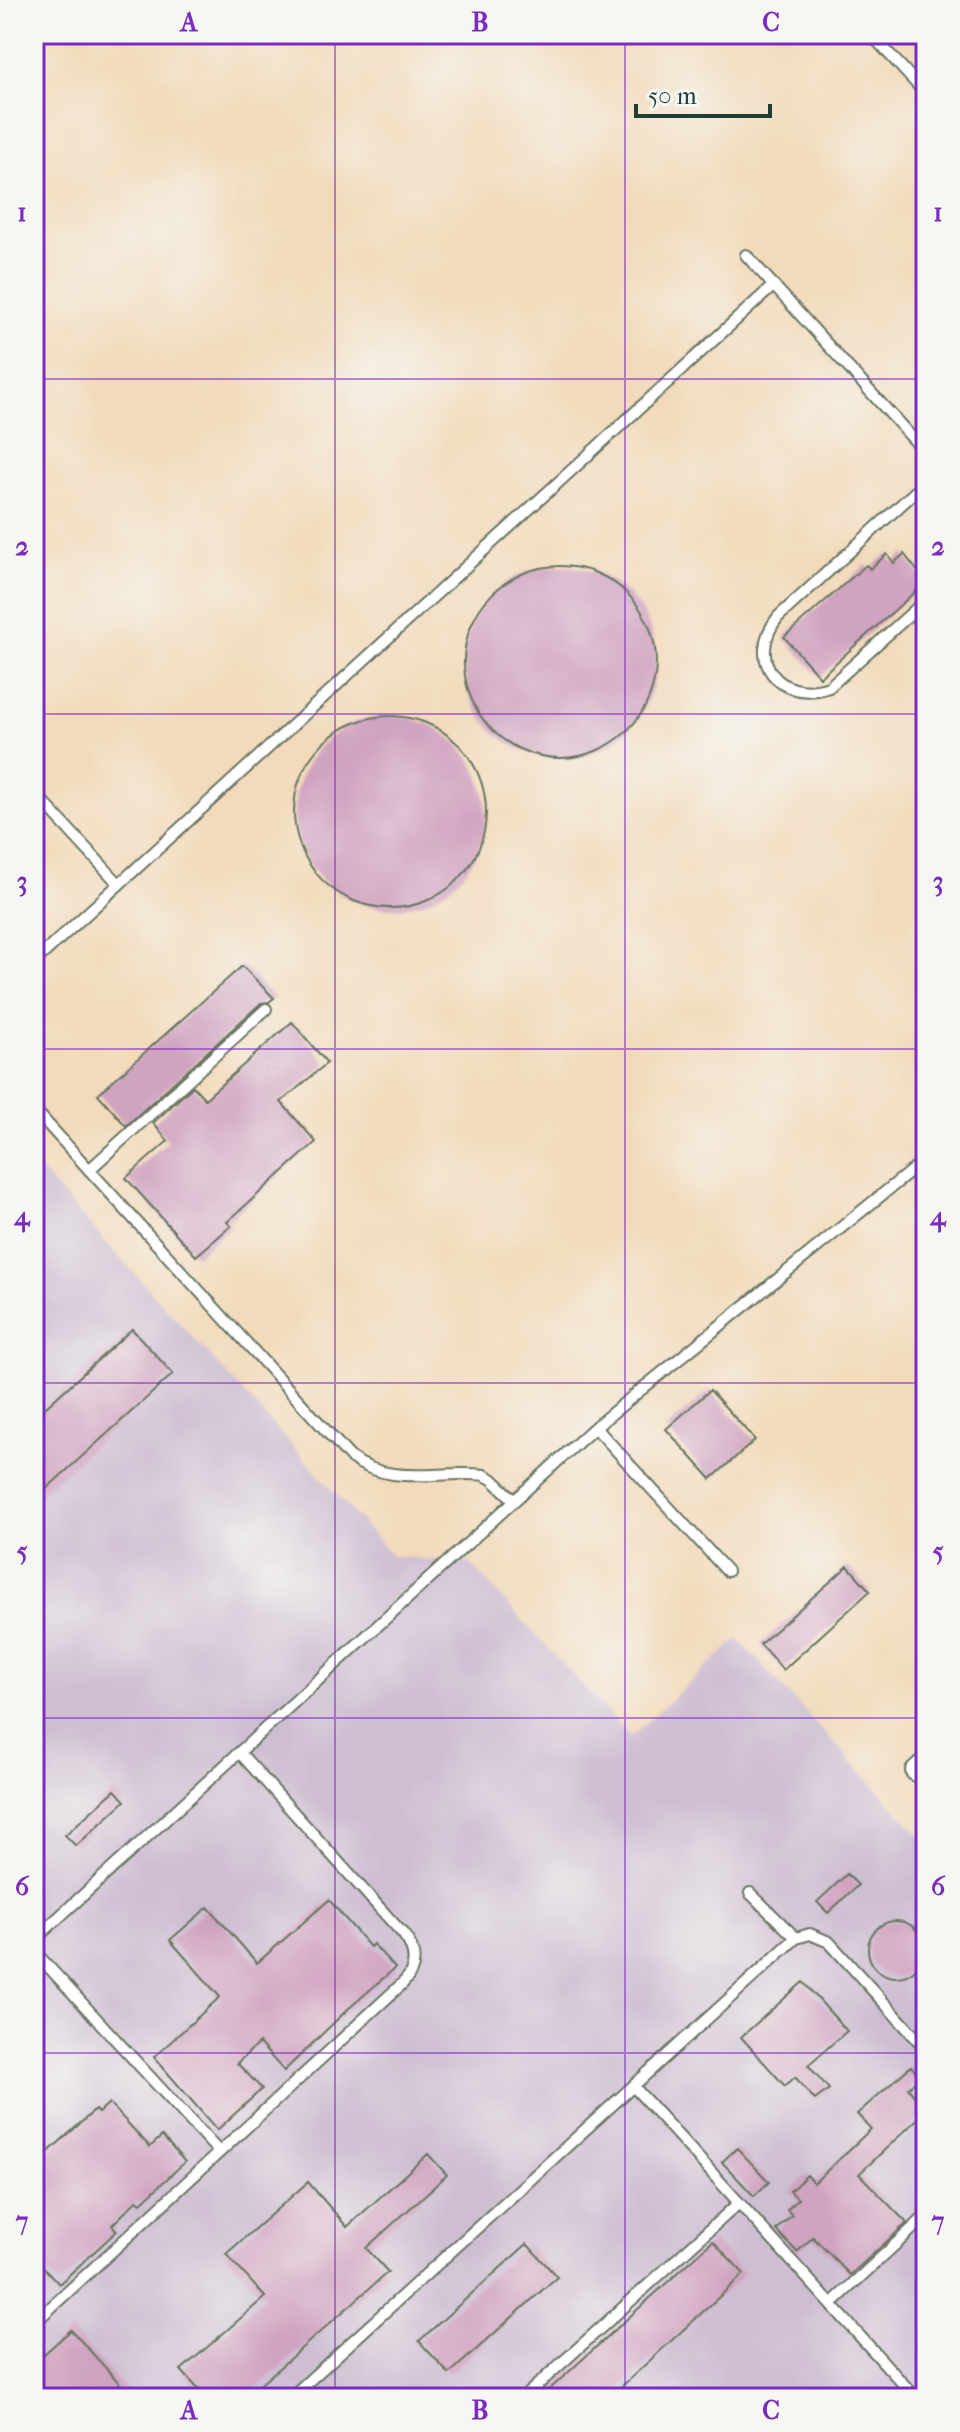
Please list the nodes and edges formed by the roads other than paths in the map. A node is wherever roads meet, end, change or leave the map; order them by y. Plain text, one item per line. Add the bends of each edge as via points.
1 (871, 34) edge
2 (926, 94) edge
3 (746, 255) dead end
4 (773, 286) junction
5 (926, 453) edge
6 (926, 482) edge
7 (926, 600) edge
8 (34, 792) edge
9 (119, 884) junction
10 (34, 962) edge
11 (266, 1009) dead end
12 (34, 1109) edge
13 (926, 1159) edge
14 (89, 1170) junction
15 (595, 1427) junction
16 (514, 1500) junction
17 (727, 1571) dead end
18 (240, 1753) junction
19 (750, 1893) dead end
20 (796, 1938) junction
21 (34, 1940) edge
22 (34, 1951) edge
23 (926, 2049) edge
24 (634, 2087) junction
25 (219, 2152) junction
26 (739, 2203) junction
27 (926, 2216) edge
28 (831, 2304) junction
29 (34, 2323) edge
30 (290, 2398) edge
31 (523, 2398) edge
32 (916, 2398) edge

1 - 2 lane
3 - 4 lane
4 - 5 lane
4 - 9 lane
6 - 7 lane via 778,617 765,641 769,669 788,688 815,692 829,687
8 - 9 lane
9 - 10 lane
11 - 14 lane
12 - 14 lane
13 - 15 lane
14 - 16 lane via 350,1457 396,1476 484,1475
15 - 16 lane
15 - 17 lane
16 - 18 lane
18 - 21 lane
18 - 25 lane via 404,1935 414,1964 409,1978
19 - 20 lane
20 - 23 lane via 810,1934 829,1942
20 - 24 lane
22 - 25 lane
24 - 26 lane
24 - 30 lane
25 - 29 lane
26 - 28 lane
26 - 31 lane
27 - 28 lane
28 - 32 lane

